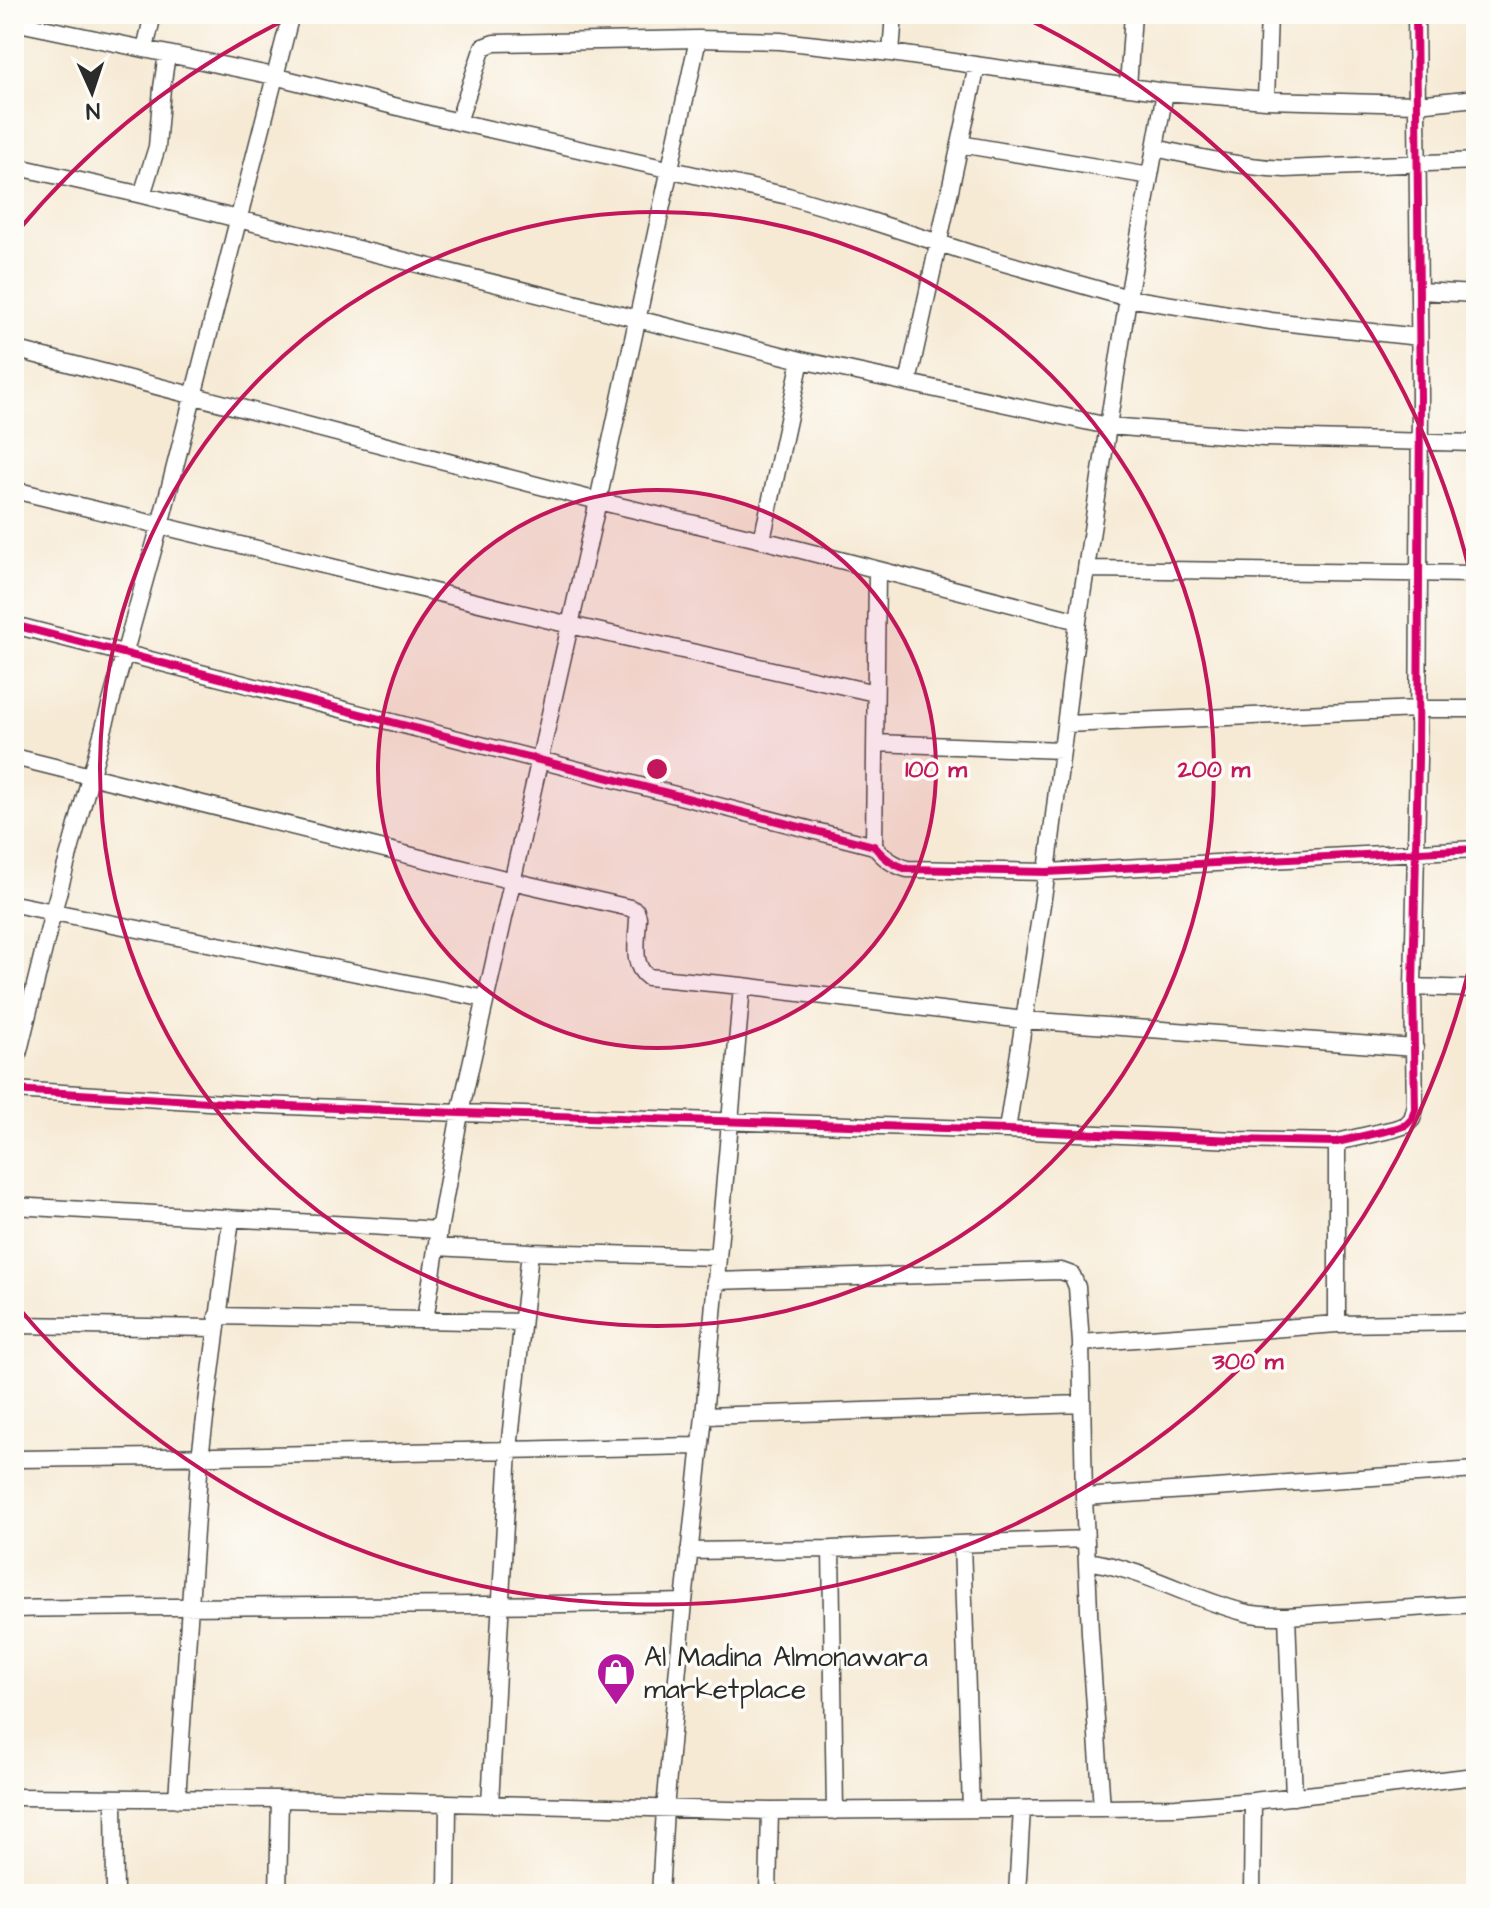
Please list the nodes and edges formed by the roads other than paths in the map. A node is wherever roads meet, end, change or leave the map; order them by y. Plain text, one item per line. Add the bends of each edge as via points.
1 (153, 14) edge
2 (291, 14) edge
3 (894, 14) edge
4 (1133, 14) edge
5 (1269, 14) edge
6 (1416, 14) edge
7 (14, 22) edge
8 (698, 39) junction
9 (145, 49) junction
10 (891, 53) junction
11 (167, 54) junction
12 (977, 66) junction
13 (274, 76) junction
14 (1128, 87) junction
15 (1165, 92) junction
16 (1476, 98) edge
17 (1266, 100) junction
18 (1417, 104) junction
19 (458, 122) junction
20 (960, 144) junction
21 (1155, 148) junction
22 (1476, 161) edge
23 (1418, 162) junction
24 (14, 166) edge
25 (669, 168) junction
26 (1150, 176) junction
27 (142, 195) junction
28 (238, 219) junction
29 (938, 243) junction
30 (1419, 291) junction
31 (1476, 294) edge
32 (1128, 298) junction
33 (637, 319) junction
34 (1419, 337) junction
35 (14, 349) edge
36 (801, 360) junction
37 (908, 383) junction
38 (194, 395) junction
39 (1108, 426) junction
40 (1419, 442) junction
41 (1476, 443) edge
42 (14, 490) edge
43 (598, 501) junction
44 (160, 525) junction
45 (762, 540) junction
46 (1087, 569) junction
47 (877, 571) junction
48 (1418, 573) junction
49 (1476, 574) edge
50 (1078, 621) junction
51 (14, 625) edge
52 (570, 625) junction
53 (124, 652) junction
54 (875, 693) junction
55 (1418, 709) junction
56 (1476, 709) edge
57 (1066, 724) junction
58 (875, 743) junction
59 (1062, 750) junction
60 (14, 757) edge
61 (540, 759) junction
62 (89, 776) junction
63 (874, 846) junction
64 (1476, 849) edge
65 (1417, 851) junction
66 (1047, 872) junction
67 (511, 880) junction
68 (14, 904) edge
69 (53, 912) junction
70 (742, 986) junction
71 (1413, 987) junction
72 (1476, 989) edge
73 (486, 999) junction
74 (1024, 1020) junction
75 (1415, 1048) junction
76 (14, 1071) edge
77 (14, 1090) edge
78 (460, 1113) junction
79 (730, 1121) junction
80 (1007, 1130) junction
81 (1337, 1142) junction
82 (14, 1206) edge
83 (231, 1219) junction
84 (439, 1230) junction
85 (436, 1247) junction
86 (530, 1252) junction
87 (718, 1257) junction
88 (715, 1281) junction
89 (425, 1320) junction
90 (216, 1322) junction
91 (522, 1322) junction
92 (1476, 1322) edge
93 (1337, 1324) junction
94 (14, 1325) edge
95 (1081, 1343) junction
96 (1082, 1404) junction
97 (704, 1416) junction
98 (700, 1446) junction
99 (509, 1449) junction
100 (200, 1457) junction
101 (14, 1459) edge
102 (1476, 1470) edge
103 (1084, 1497) junction
104 (1085, 1539) junction
105 (962, 1544) junction
106 (831, 1549) junction
107 (689, 1551) junction
108 (1087, 1561) junction
109 (684, 1602) junction
110 (1476, 1604) edge
111 (190, 1606) junction
112 (499, 1606) junction
113 (14, 1609) edge
114 (1287, 1616) junction
115 (1476, 1776) edge
116 (14, 1797) edge
117 (1294, 1797) junction
118 (114, 1798) junction
119 (177, 1799) junction
120 (280, 1799) junction
121 (1253, 1801) junction
122 (448, 1803) junction
123 (490, 1804) junction
124 (1102, 1808) junction
125 (665, 1809) junction
126 (971, 1809) junction
127 (1022, 1809) junction
128 (770, 1811) junction
129 (835, 1811) junction
130 (115, 1894) edge
131 (278, 1894) edge
132 (447, 1894) edge
133 (660, 1894) edge
134 (768, 1894) edge
135 (1017, 1894) edge
136 (1252, 1894) edge

1 - 9 street
2 - 13 street
3 - 10 street
4 - 14 street
5 - 17 street
6 - 18 street
7 - 9 street
8 - 10 street
8 - 19 street via 494,43 483,47
8 - 25 street
9 - 11 street
10 - 12 street
11 - 13 street
11 - 27 street via 157,147
12 - 14 street
12 - 20 street
13 - 19 street
13 - 28 street
14 - 15 street
15 - 17 street
15 - 21 street
16 - 18 street
17 - 18 street
18 - 23 street
19 - 25 street
20 - 26 street
20 - 29 street
21 - 23 street via 1255,167
21 - 26 street
22 - 23 street
23 - 30 street
24 - 27 street
25 - 29 street via 788,196
25 - 33 street
26 - 32 street
27 - 28 street
28 - 33 street
28 - 38 street
29 - 32 street
29 - 37 street
30 - 31 street
30 - 34 street
32 - 34 street
32 - 39 street
33 - 36 street
33 - 43 street
34 - 40 street
35 - 38 street
36 - 37 street
36 - 45 street
37 - 39 street
38 - 43 street
38 - 44 street
39 - 40 street
39 - 46 street
40 - 41 street
40 - 48 street
42 - 44 street
43 - 45 street
43 - 52 street
44 - 52 street
44 - 53 street
45 - 47 street
46 - 48 street
46 - 50 street
47 - 50 street
47 - 54 street
48 - 49 street
48 - 55 street
50 - 57 street
51 - 53 street
52 - 54 street
52 - 61 street
53 - 61 street
53 - 62 street
54 - 58 street
55 - 56 street
55 - 57 street
55 - 65 street
57 - 59 street
58 - 59 street
58 - 63 street
59 - 66 street
60 - 62 street
61 - 63 street
61 - 67 street
62 - 67 street
62 - 69 street
63 - 66 street via 894,865 907,869
64 - 65 street
65 - 66 street
65 - 71 street
66 - 74 street
67 - 70 street via 636,911 637,964 648,977
67 - 73 street
68 - 69 street
69 - 73 street
69 - 76 street
70 - 74 street
70 - 79 street
71 - 72 street
71 - 75 street
73 - 78 street
74 - 75 street
74 - 80 street
75 - 81 street via 1412,1119 1394,1129
77 - 78 street
78 - 79 street
78 - 84 street
79 - 80 street
79 - 87 street
80 - 81 street
81 - 93 street
82 - 83 street
83 - 84 street
83 - 90 street
84 - 85 street
85 - 86 street
85 - 89 street
86 - 87 street
86 - 91 street
87 - 88 street
88 - 95 street via 1061,1271 1072,1275 1077,1287
88 - 97 street
89 - 90 street
89 - 91 street
90 - 94 street
90 - 100 street
91 - 99 street
92 - 93 street
93 - 95 street
95 - 96 street
96 - 97 street
96 - 103 street
97 - 98 street
98 - 99 street
98 - 107 street
99 - 100 street
99 - 112 street
100 - 101 street
100 - 111 street
102 - 103 street
103 - 104 street
104 - 105 street
104 - 108 street
105 - 106 street
105 - 126 street
106 - 107 street
106 - 129 street
107 - 109 street
108 - 114 street via 1134,1571 1245,1613
108 - 124 street
109 - 112 street
109 - 125 street
110 - 114 street
111 - 112 street
111 - 113 street
111 - 119 street
112 - 123 street
114 - 117 street
115 - 117 street
116 - 118 street
117 - 121 street
118 - 119 street
118 - 130 street
119 - 120 street
120 - 122 street
120 - 131 street
121 - 124 street
121 - 136 street
122 - 123 street
122 - 132 street
123 - 125 street
124 - 127 street
125 - 128 street
125 - 133 street
126 - 127 street
126 - 129 street
127 - 135 street
128 - 129 street
128 - 134 street

